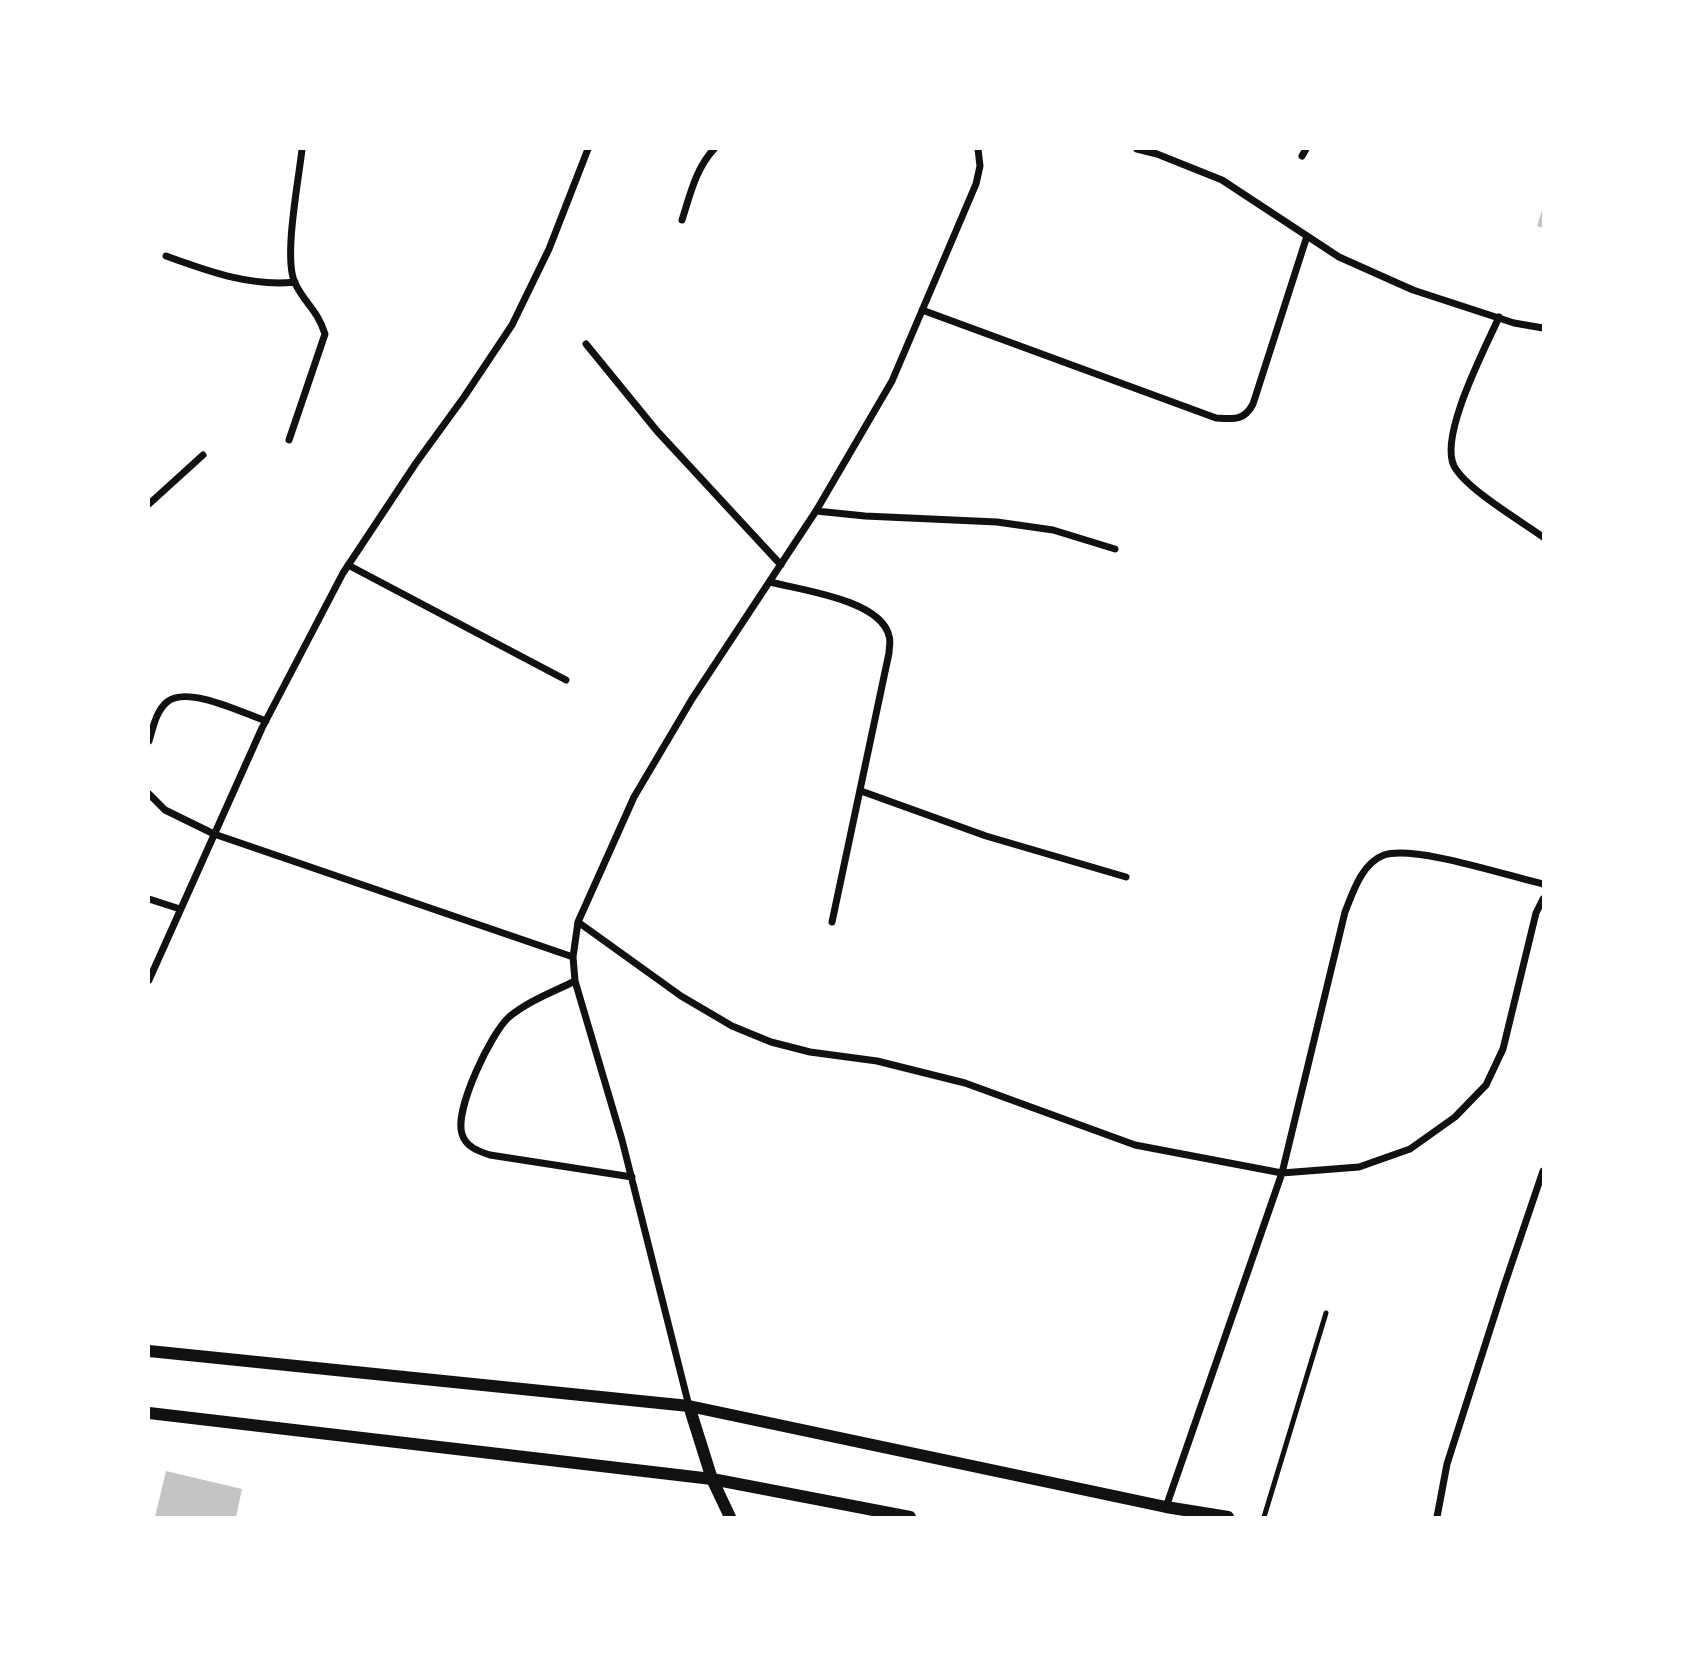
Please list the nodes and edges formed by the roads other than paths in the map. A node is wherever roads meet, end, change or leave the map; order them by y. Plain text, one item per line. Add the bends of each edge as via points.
1 (302, 149) edge
2 (588, 149) edge
3 (714, 149) edge
4 (978, 149) edge
5 (1137, 149) edge
6 (682, 220) dead end
7 (1307, 236) junction
8 (166, 256) dead end
9 (295, 282) junction
10 (922, 310) junction
11 (1499, 317) junction
12 (1543, 328) edge
13 (586, 344) dead end
14 (289, 440) dead end
15 (203, 455) dead end
16 (149, 504) edge
17 (816, 511) junction
18 (1543, 537) edge
19 (1115, 549) dead end
20 (348, 565) junction
21 (780, 565) junction
22 (769, 582) junction
23 (566, 680) dead end
24 (266, 721) junction
25 (149, 741) edge
26 (861, 791) junction
27 (149, 793) edge
28 (214, 834) junction
29 (1126, 877) dead end
30 (1543, 884) edge
31 (1543, 898) edge
32 (149, 899) edge
33 (180, 909) junction
34 (578, 922) junction
35 (832, 922) dead end
36 (573, 957) junction
37 (149, 980) edge
38 (575, 981) junction
39 (1543, 1171) edge
40 (1282, 1173) junction
41 (632, 1177) junction
42 (1326, 1313) dead end
43 (149, 1351) edge
44 (689, 1406) junction
45 (149, 1413) edge
46 (712, 1479) junction
47 (1166, 1507) junction
48 (730, 1517) edge
49 (910, 1517) edge
50 (1228, 1517) edge
51 (1264, 1517) edge
52 (1437, 1517) edge

1 - 9 street via 290,260
2 - 20 street via 550,249 512,325
3 - 6 street via 696,176
4 - 10 street via 976,184
5 - 7 street via 1222,180
7 - 10 street via 1253,404 1239,419 1216,418
7 - 11 street via 1339,257 1413,290
8 - 9 street via 250,281
9 - 14 street via 320,317 325,334
10 - 17 street via 892,380
11 - 12 street
11 - 18 street via 1455,421 1450,443 1454,465 1471,485
13 - 21 street via 657,431
15 - 16 street
17 - 19 street via 997,522 1052,530
17 - 21 street
20 - 23 street
20 - 24 street
21 - 22 street
22 - 26 street via 861,606 879,618 890,636
22 - 34 street via 634,797
24 - 25 street via 196,696 177,696 158,712
24 - 28 street
26 - 29 street via 986,836
26 - 35 street
27 - 28 street via 164,810
28 - 33 street
28 - 36 street
30 - 40 street via 1413,852 1382,856 1359,876 1345,912
31 - 40 street via 1503,1049 1486,1084 1455,1116 1410,1149 1359,1167
32 - 33 street
33 - 37 street
34 - 36 street
34 - 40 street via 681,996 732,1026 771,1042 965,1083 1136,1145
36 - 38 street
38 - 41 street
38 - 41 street via 525,1006 496,1030 466,1098 460,1117 462,1135 473,1150 490,1155
39 - 52 street via 1447,1464
40 - 47 street
41 - 44 street
42 - 51 lane
43 - 44 street
44 - 46 street
44 - 47 street
45 - 46 street
46 - 48 street
46 - 49 street
47 - 50 street

